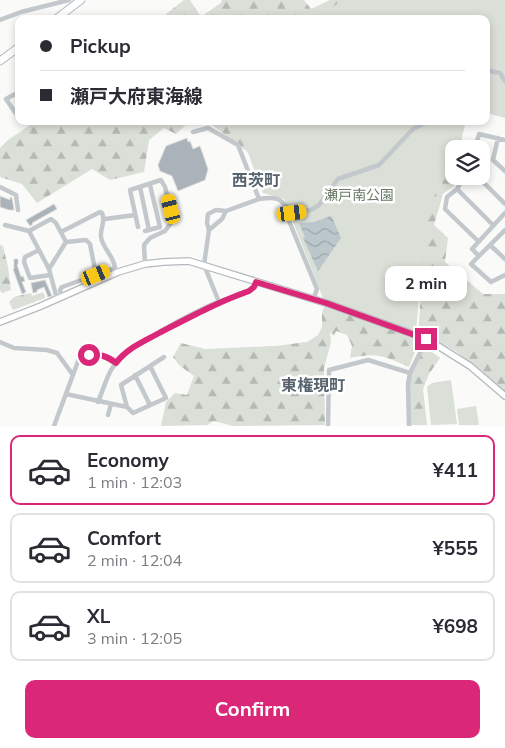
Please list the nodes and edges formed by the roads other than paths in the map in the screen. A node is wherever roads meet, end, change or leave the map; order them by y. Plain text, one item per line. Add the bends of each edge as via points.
1 (69, 0) edge
2 (81, 0) edge
3 (61, 15) edge
4 (0, 20) edge
5 (15, 50) edge
6 (0, 61) edge
7 (490, 71) edge
8 (505, 80) edge
9 (15, 94) edge
10 (15, 112) edge
11 (422, 125) edge
12 (193, 132) dead end
13 (498, 138) junction
14 (477, 140) edge
15 (505, 140) edge
16 (505, 171) edge
17 (150, 185) junction
18 (459, 185) edge
19 (486, 185) edge
20 (0, 187) edge
21 (140, 187) junction
22 (457, 189) junction
23 (259, 199) junction
24 (505, 204) edge
25 (18, 210) dead end
26 (226, 211) junction
27 (292, 213) junction
28 (505, 213) edge
29 (135, 215) junction
30 (104, 220) junction
31 (5, 225) dead end
32 (493, 225) junction
33 (138, 227) dead end
34 (209, 230) junction
35 (505, 230) edge
36 (29, 231) junction
37 (61, 232) junction
38 (478, 241) junction
39 (66, 242) junction
40 (490, 245) junction
41 (39, 250) junction
42 (479, 256) junction
43 (505, 259) edge
44 (145, 264) junction
45 (204, 265) junction
46 (49, 269) junction
47 (50, 275) junction
48 (96, 275) junction
49 (505, 275) edge
50 (256, 282) junction
51 (60, 298) junction
52 (313, 300) junction
53 (219, 302) junction
54 (0, 322) edge
55 (426, 339) junction
56 (0, 342) edge
57 (164, 357) dead end
58 (116, 363) junction
59 (150, 366) junction
60 (410, 373) junction
61 (73, 375) junction
62 (135, 375) junction
63 (66, 394) junction
64 (505, 396) edge
65 (98, 402) junction
66 (111, 404) junction
67 (150, 405) junction
68 (127, 407) junction
69 (108, 415) dead end
70 (54, 426) edge
71 (328, 426) edge
72 (408, 426) edge

1 - 4 street
2 - 3 highway
5 - 6 highway
7 - 8 street via 500,73
9 - 10 street via 6,100
11 - 27 street via 414,129 379,165 338,179 319,205 311,210
12 - 23 street via 208,128 238,145
13 - 14 street via 479,134
13 - 15 street
13 - 16 street via 493,160
17 - 21 street
17 - 21 street via 160,227 147,230
17 - 44 street via 161,180 165,186 173,220 165,231 144,245
18 - 22 street
19 - 24 street
20 - 25 street via 16,195
21 - 29 street via 130,190
22 - 32 street
22 - 38 street via 448,197 444,209
23 - 26 street
23 - 27 street via 274,197 282,200
26 - 34 street
26 - 34 street via 216,210 208,214
27 - 52 street via 288,220 317,289
28 - 32 street
29 - 30 street
29 - 33 street
30 - 37 street via 100,212
30 - 48 street via 101,237 114,268
31 - 36 street
32 - 38 street
34 - 45 street
35 - 40 street
36 - 37 street via 51,219
36 - 41 street
37 - 39 street
38 - 42 street via 472,249
39 - 46 street
39 - 48 street via 90,242
40 - 42 street
40 - 43 street
41 - 46 street
41 - 47 street via 25,257 30,278
42 - 49 street via 471,264 491,282
44 - 45 main road via 189,261
44 - 51 main road via 118,272
45 - 50 main road
45 - 53 street
46 - 47 street
47 - 51 street
48 - 51 street via 62,287
50 - 52 main road
50 - 53 street via 249,291
51 - 54 main road
52 - 55 main road
53 - 58 street via 136,346
55 - 60 street
55 - 64 main road via 470,366
56 - 61 street via 14,348 57,353
57 - 59 street
58 - 61 street via 97,354 80,356
58 - 65 street via 107,375
59 - 62 street
59 - 67 street via 166,398
60 - 71 street via 368,360 328,370
60 - 72 street
61 - 63 street
62 - 67 street
62 - 68 street via 121,385
63 - 65 street
63 - 70 street
65 - 66 street
66 - 68 street
66 - 69 street
67 - 68 street via 133,413

